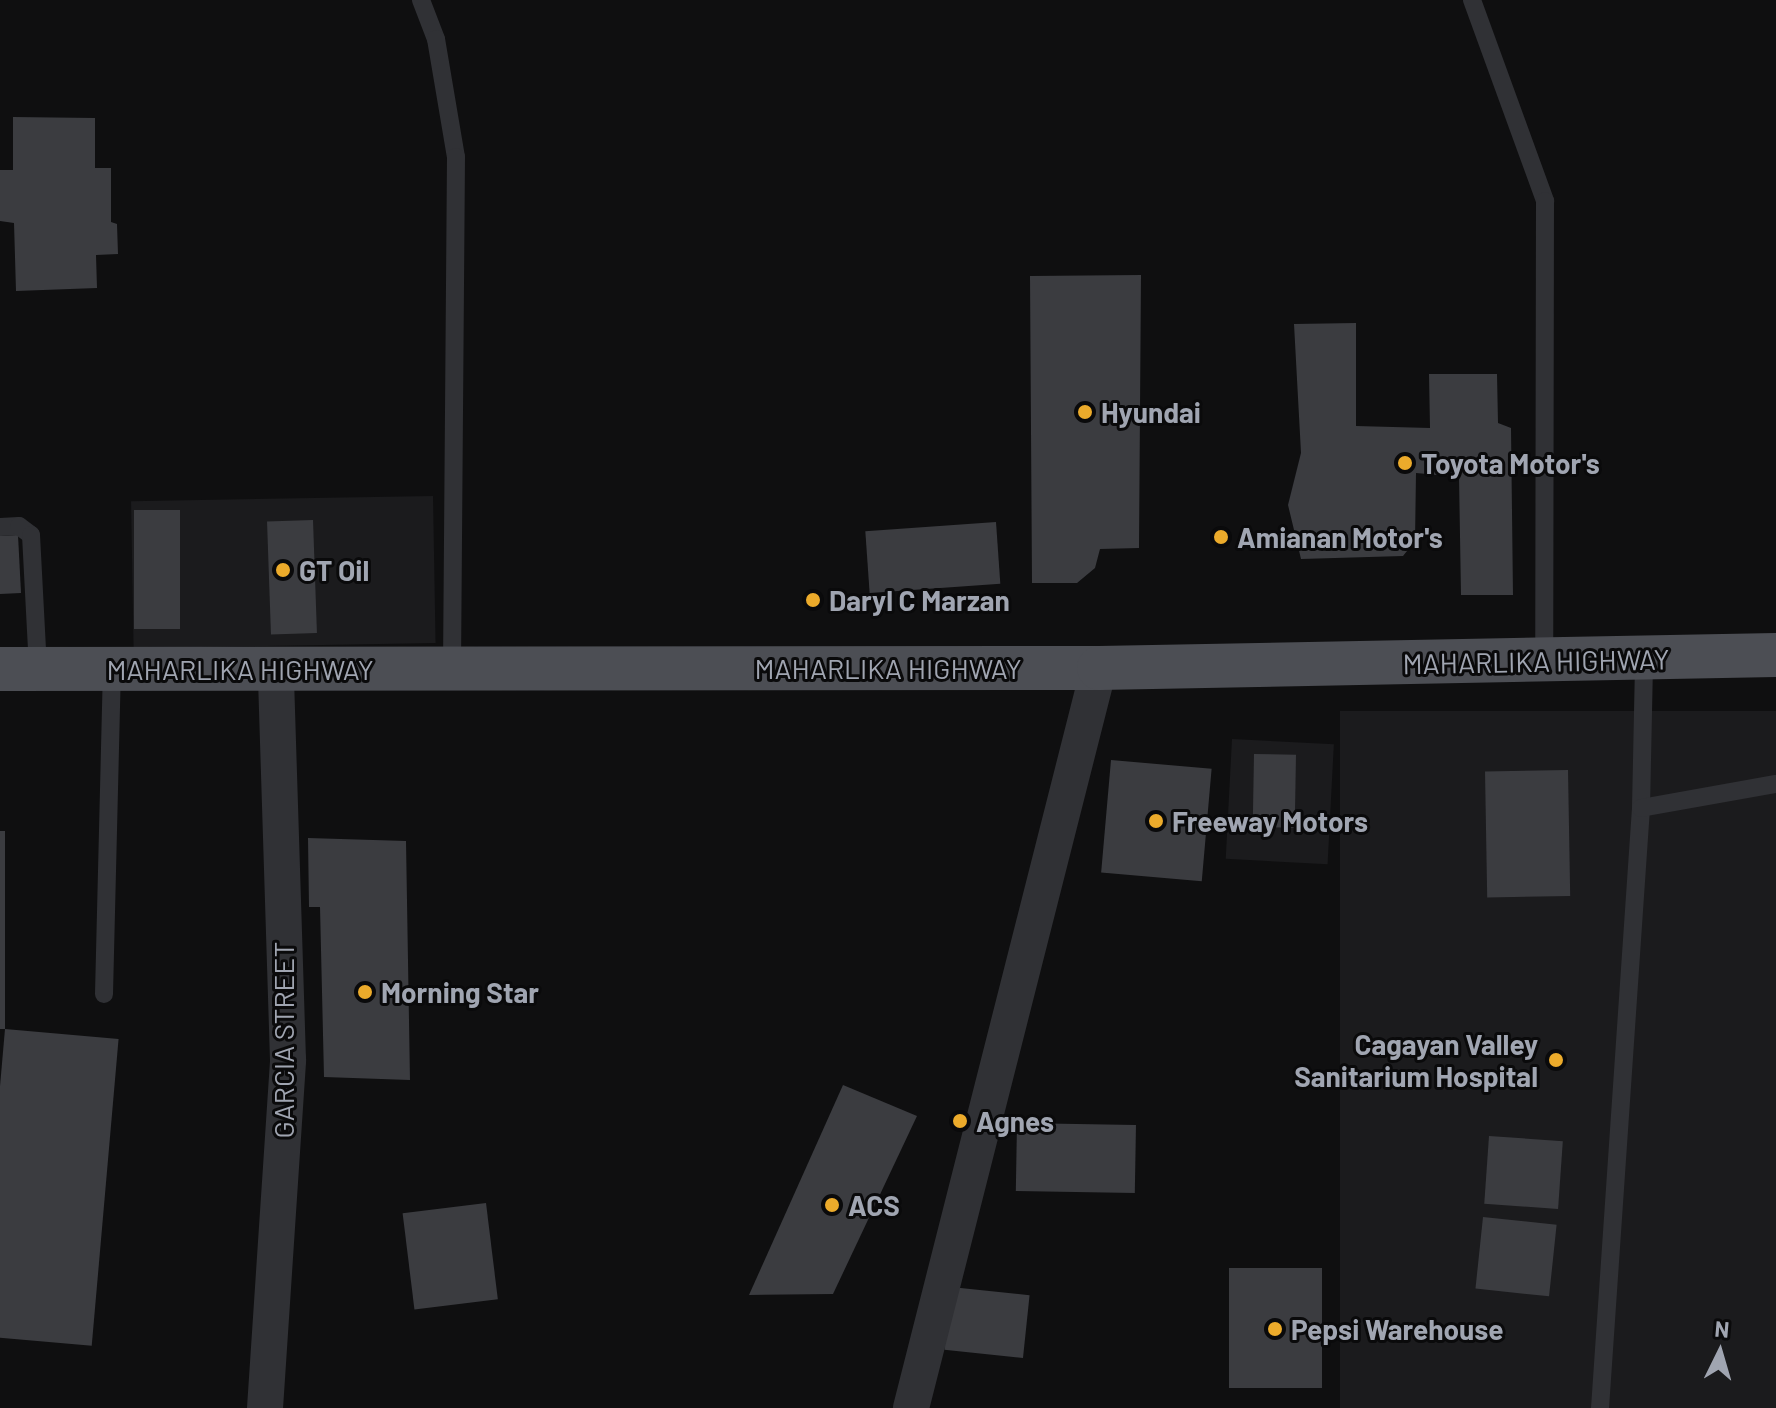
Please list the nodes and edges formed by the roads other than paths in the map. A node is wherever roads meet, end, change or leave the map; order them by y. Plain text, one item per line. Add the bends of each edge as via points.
1 (421, 0) edge
2 (1472, 0) edge
3 (0, 527) edge
4 (1775, 658) edge
5 (1644, 660) junction
6 (1544, 661) junction
7 (452, 667) junction
8 (1099, 668) junction
9 (19, 669) edge
10 (112, 670) junction
11 (276, 671) junction
12 (1776, 784) edge
13 (1641, 808) junction
14 (104, 994) dead end
15 (265, 1408) edge
16 (911, 1408) edge
17 (1600, 1408) edge

1 - 7 lane via 436,39 456,157
2 - 6 lane via 1545,201
3 - 9 lane via 19,526 31,535
4 - 5 main road, MAHARLIKA HIGHWAY
5 - 6 main road, MAHARLIKA HIGHWAY
5 - 13 lane
6 - 8 main road, MAHARLIKA HIGHWAY
7 - 8 main road, MAHARLIKA HIGHWAY
7 - 11 main road, MAHARLIKA HIGHWAY
8 - 16 street
9 - 10 main road, MAHARLIKA HIGHWAY
10 - 11 main road, MAHARLIKA HIGHWAY
10 - 14 lane
11 - 15 street, GARCIA STREET via 288,1060
12 - 13 lane
13 - 17 lane

